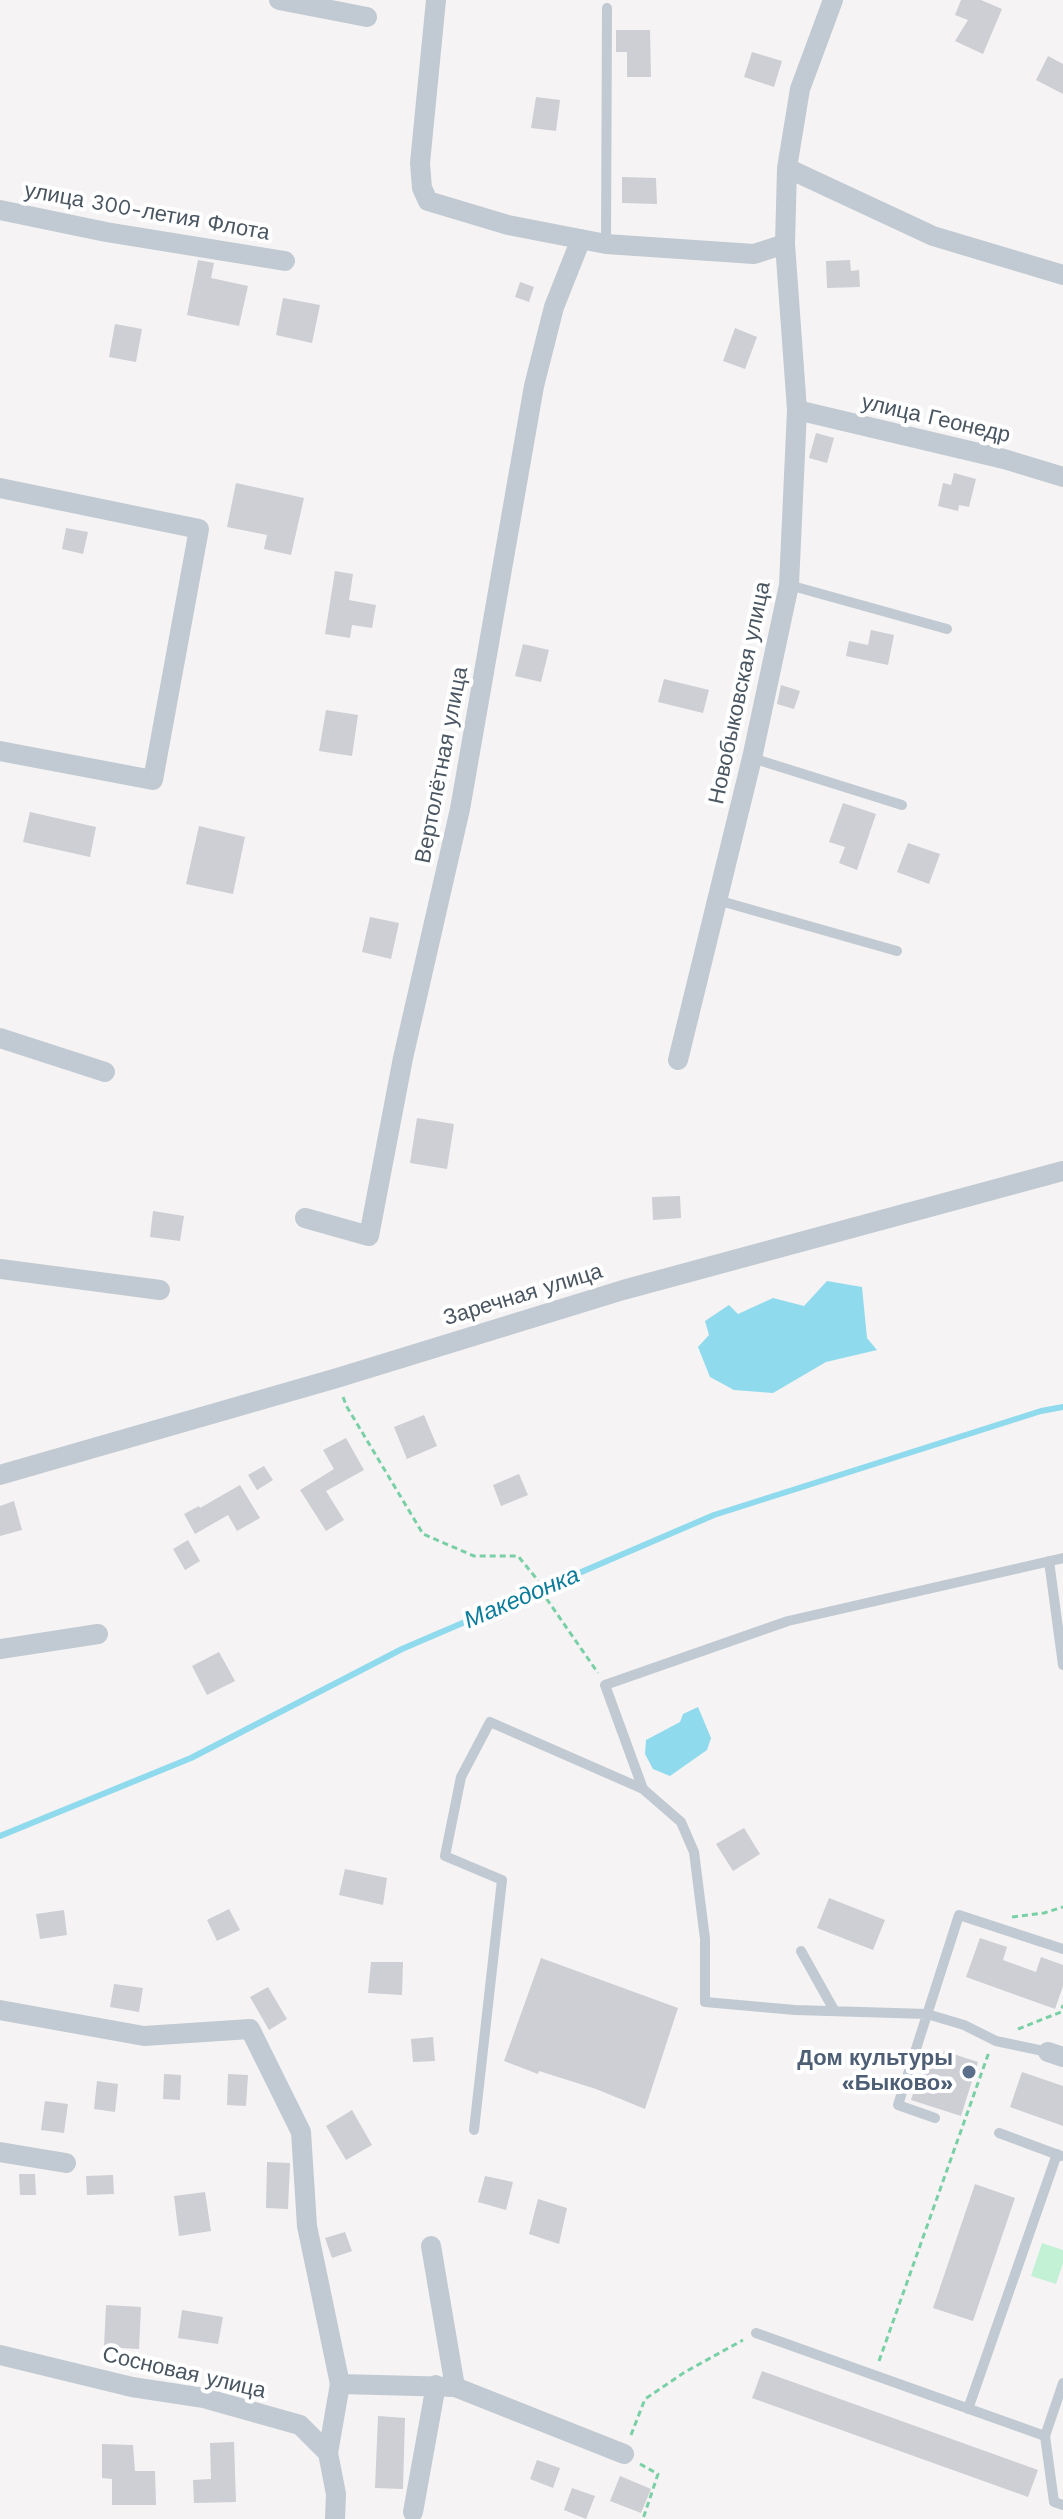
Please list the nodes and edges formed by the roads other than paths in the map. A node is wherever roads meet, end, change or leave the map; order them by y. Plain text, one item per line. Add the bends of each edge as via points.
1 (279, 0) edge
2 (436, 0) edge
3 (833, 0) edge
4 (607, 8) dead end
5 (367, 17) dead end
6 (787, 168) junction
7 (0, 210) edge
8 (581, 239) junction
9 (606, 244) junction
10 (785, 244) junction
11 (285, 261) dead end
12 (1063, 275) edge
13 (797, 410) junction
14 (1063, 477) edge
15 (0, 488) edge
16 (789, 585) junction
17 (947, 629) dead end
18 (0, 751) edge
19 (752, 758) junction
20 (902, 805) dead end
21 (717, 900) junction
22 (897, 951) dead end
23 (0, 1038) edge
24 (678, 1060) dead end
25 (105, 1072) dead end
26 (1063, 1171) edge
27 (305, 1218) dead end
28 (0, 1269) edge
29 (160, 1290) dead end
30 (0, 1475) edge
31 (1063, 1558) edge
32 (1049, 1561) junction
33 (98, 1634) dead end
34 (0, 1649) edge
35 (1063, 1665) edge
36 (643, 1789) junction
37 (1063, 1949) edge
38 (801, 1951) dead end
39 (0, 2010) edge
40 (834, 2010) junction
41 (927, 2014) junction
42 (1056, 2054) edge
43 (935, 2118) dead end
44 (474, 2130) dead end
45 (999, 2133) dead end
46 (0, 2152) edge
47 (1060, 2156) edge
48 (66, 2163) dead end
49 (431, 2246) dead end
50 (756, 2333) road end
51 (0, 2355) edge
52 (1063, 2383) edge
53 (340, 2384) junction
54 (446, 2386) junction
55 (968, 2409) junction
56 (1045, 2436) junction
57 (328, 2453) junction
58 (624, 2454) road end
59 (1063, 2505) edge
60 (413, 2512) dead end
61 (335, 2519) edge

1 - 5 street
2 - 8 street via 420,163 424,196 508,225
3 - 6 street, Новобыковская улица via 800,89
4 - 9 lane
6 - 10 street, Новобыковская улица
6 - 12 street via 933,236
7 - 11 street, улица 300-летия Флота
8 - 9 street
8 - 27 street, Вертолётная улица via 554,307 534,386 460,809 369,1236
9 - 10 street via 754,254
10 - 13 street, Новобыковская улица
13 - 14 street, улица Геонедр
13 - 16 street, Новобыковская улица
15 - 18 street via 199,529 153,780
16 - 17 lane
16 - 19 street, Новобыковская улица
19 - 20 lane
19 - 21 street, Новобыковская улица
21 - 22 lane
21 - 24 street, Новобыковская улица
23 - 25 street
26 - 30 street, Заречная улица via 623,1290
28 - 29 street
31 - 32 lane
32 - 35 lane
32 - 36 lane via 788,1621 605,1685
33 - 34 street
36 - 40 lane via 681,1822 694,1852 705,1939 705,2002
36 - 44 lane via 490,1722 461,1777 445,1856 502,1880
37 - 41 lane via 959,1915
38 - 40 lane
39 - 53 street via 144,2036 250,2029 301,2132 307,2226
40 - 41 lane
41 - 42 lane via 993,2039
41 - 43 lane via 898,2105
45 - 47 lane
46 - 48 street
47 - 55 lane
49 - 54 street
50 - 55 lane
51 - 57 street, Сосновая улица via 132,2387 204,2398 300,2425
52 - 56 lane
53 - 54 street
53 - 57 street
54 - 58 street
54 - 60 street
55 - 56 lane
56 - 59 lane via 1054,2502
57 - 61 street

